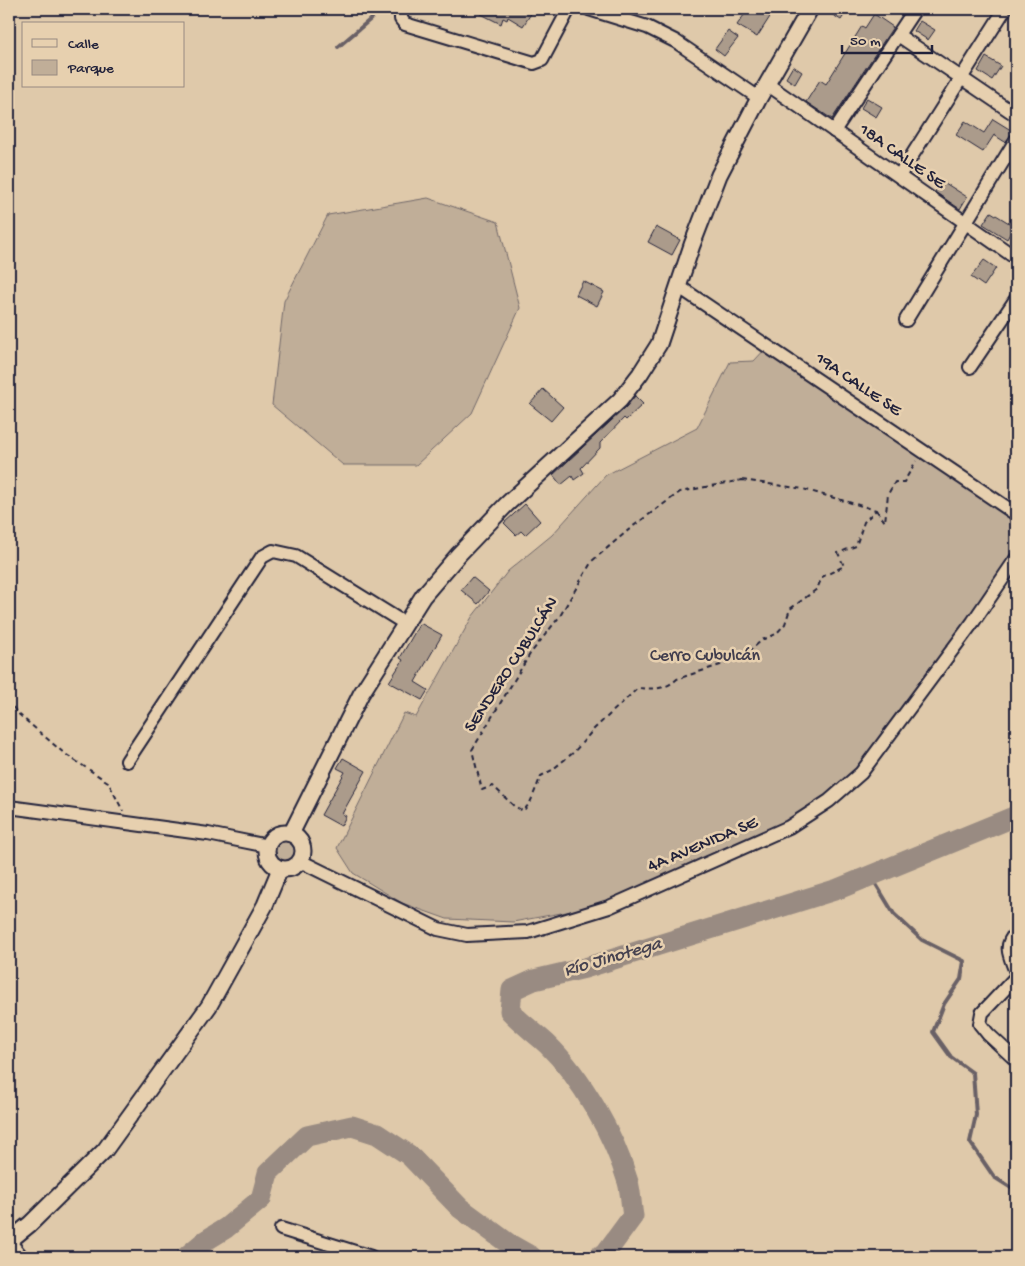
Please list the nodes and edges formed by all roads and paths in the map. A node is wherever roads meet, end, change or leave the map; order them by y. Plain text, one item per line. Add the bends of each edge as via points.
1 (401, 9) edge
2 (569, 9) edge
3 (588, 9) edge
4 (915, 9) edge
5 (1005, 9) edge
6 (807, 10) edge
7 (898, 35) junction
8 (961, 78) junction
9 (767, 84) junction
10 (759, 98) junction
11 (1016, 115) edge
12 (834, 131) junction
13 (1016, 140) edge
14 (899, 176) junction
15 (964, 222) junction
16 (1016, 258) edge
17 (678, 286) junction
18 (1016, 299) edge
19 (906, 320) dead end
20 (970, 367) dead end
21 (919, 458) dead end
22 (876, 510) junction
23 (1016, 514) edge
24 (1016, 559) edge
25 (404, 623) junction
26 (9, 699) edge
27 (128, 761) dead end
28 (9, 807) edge
29 (130, 824) junction
30 (291, 834) junction
31 (268, 846) junction
32 (300, 861) junction
33 (280, 868) junction
34 (1016, 933) edge
35 (1016, 972) edge
36 (1016, 977) edge
37 (1016, 1060) edge
38 (281, 1229) dead end
39 (9, 1241) edge
40 (22, 1257) edge
41 (371, 1257) edge

1 - 2 street via 401,19 405,24 534,63 542,60
3 - 10 street via 647,27 676,41
4 - 7 street
5 - 8 street
6 - 9 main road
7 - 8 street
7 - 12 street
8 - 11 street
8 - 14 street
9 - 10 main road
9 - 12 street, 18A CALLE SE
10 - 17 main road via 719,175
12 - 14 street, 18A CALLE SE
13 - 15 street
14 - 15 street, 18A CALLE SE
15 - 16 street, 18A CALLE SE
15 - 19 street
17 - 23 street, 19A CALLE SE
17 - 25 main road via 659,344 620,400 528,483 458,554
18 - 20 street
21 - 22 path, SENDERO CUBULCÁN via 904,482 895,482 888,494 886,522
22 - 22 path, SENDERO CUBULCÁN via 803,489 742,480 680,492 592,561 560,616 530,654 472,750 482,790 493,786 523,811 530,803 541,776 574,752 638,688 658,689 677,679 742,658 762,640 776,634 785,624 790,609 817,589 822,577 844,566 838,553 856,546 864,522
24 - 32 street, 4A AVENIDA SE via 861,773 829,801 789,826 609,907 528,932 467,936 438,929
25 - 27 street via 296,556 273,551 262,557
25 - 30 main road via 361,694
26 - 29 path via 16,712 65,754 108,782
28 - 29 street
29 - 31 street
30 - 31 main road via 274,837
30 - 32 main road via 302,846
31 - 33 main road via 269,860
32 - 33 main road via 291,868
33 - 39 main road via 265,904 209,1006 105,1150
34 - 35 street via 1009,940 1007,950
36 - 37 street via 982,1013 980,1024
38 - 41 street
39 - 40 street

